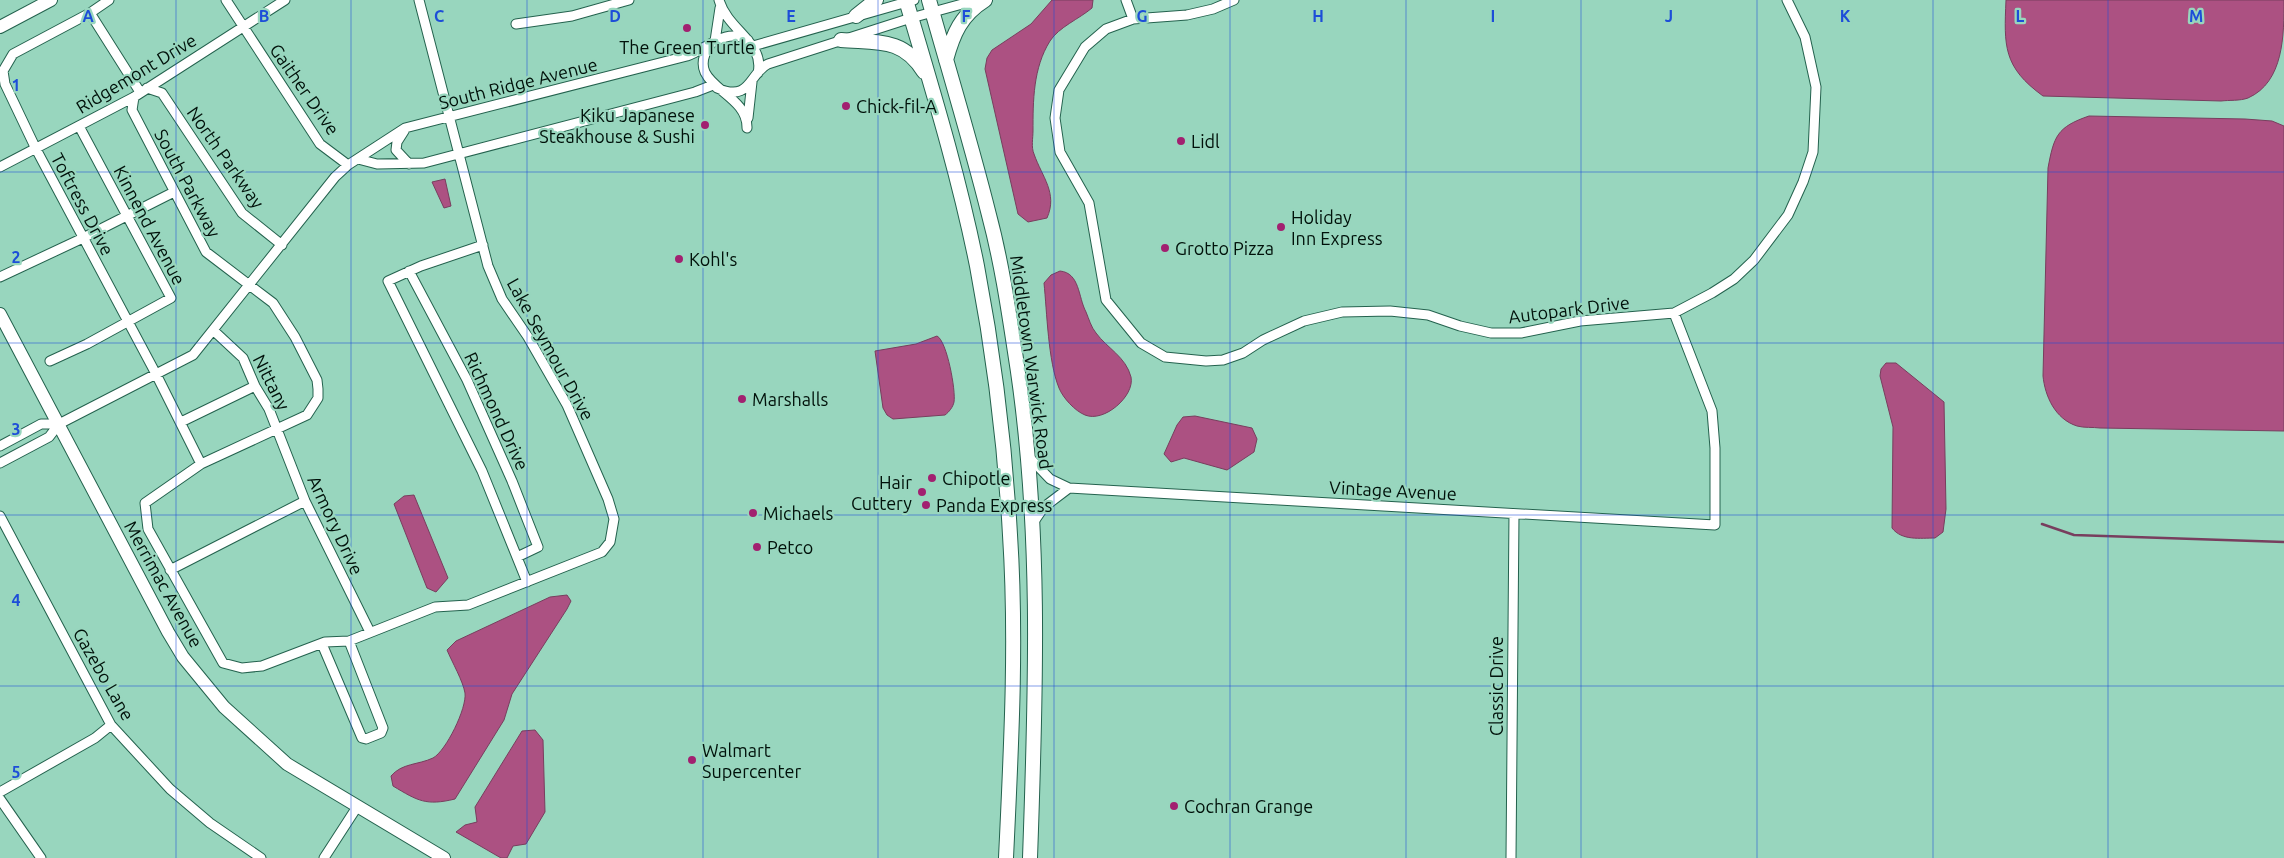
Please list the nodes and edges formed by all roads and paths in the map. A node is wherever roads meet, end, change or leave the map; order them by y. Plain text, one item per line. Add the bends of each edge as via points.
1 (51, 0) edge
2 (108, 0) edge
3 (226, 0) edge
4 (285, 0) edge
5 (418, 0) edge
6 (628, 0) edge
7 (876, 0) edge
8 (977, 0) edge
9 (985, 0) edge
10 (1126, 0) edge
11 (1234, 0) edge
12 (1787, 0) edge
13 (909, 1) edge
14 (720, 2) edge
15 (931, 6) edge
16 (90, 13) junction
17 (856, 16) junction
18 (911, 18) junction
19 (1133, 19) junction
20 (516, 24) dead end
21 (243, 26) junction
22 (0, 27) edge
23 (842, 40) junction
24 (714, 42) junction
25 (750, 43) junction
26 (946, 61) junction
27 (758, 73) junction
28 (752, 82) junction
29 (931, 84) junction
30 (716, 86) junction
31 (140, 92) junction
32 (451, 117) junction
33 (79, 126) junction
34 (405, 128) junction
35 (36, 149) junction
36 (460, 153) junction
37 (358, 159) junction
38 (409, 164) junction
39 (348, 165) junction
40 (0, 167) edge
41 (174, 192) junction
42 (126, 216) junction
43 (83, 238) junction
44 (282, 245) junction
45 (483, 245) junction
46 (410, 271) junction
47 (0, 277) edge
48 (250, 285) junction
49 (1674, 313) junction
50 (0, 314) edge
51 (127, 321) junction
52 (214, 331) junction
53 (50, 361) dead end
54 (156, 374) junction
55 (255, 386) junction
56 (181, 422) junction
57 (59, 424) junction
58 (277, 429) junction
59 (0, 446) edge
60 (1028, 456) junction
61 (0, 463) edge
62 (202, 464) junction
63 (1069, 488) junction
64 (305, 500) junction
65 (1514, 514) junction
66 (0, 516) edge
67 (1033, 524) junction
68 (517, 557) junction
69 (170, 570) junction
70 (528, 582) junction
71 (370, 632) junction
72 (349, 641) junction
73 (322, 644) junction
74 (112, 726) junction
75 (0, 792) edge
76 (0, 799) edge
77 (357, 806) junction
78 (41, 858) edge
79 (261, 858) edge
80 (324, 858) edge
81 (444, 858) edge
82 (1006, 858) edge
83 (1030, 858) edge
84 (1511, 858) edge

1 - 22 street
2 - 16 street, Toftress Drive
3 - 21 street, Gaither Drive
4 - 21 street, Ridgemont Drive
5 - 32 street, Lake Seymour Drive
6 - 20 street via 572,16
7 - 17 main road
8 - 15 street
9 - 26 main road via 968,13 956,29
10 - 19 street
11 - 19 street, Autopark Drive via 1187,15
12 - 49 street, Autopark Drive via 1805,37 1816,87 1813,152 1803,182 1788,215 1754,260 1734,279
13 - 17 street, South Ridge Avenue
13 - 18 main road
14 - 24 street
14 - 25 street via 729,22
15 - 18 street
15 - 26 main road, Middletown Warwick Road
16 - 31 street
16 - 35 street, Toftress Drive via 13,54 3,72 5,84
17 - 25 street, South Ridge Avenue
18 - 23 street
18 - 29 main road
19 - 49 street, Autopark Drive via 1106,29 1085,47 1059,90 1055,118 1060,152 1089,203 1106,300 1141,343 1165,357 1223,360 1304,321 1342,312 1390,310 1428,315 1491,333 1521,333 1580,321
21 - 31 street, Ridgemont Drive
21 - 39 street, Gaither Drive via 320,144
23 - 27 street via 768,64
23 - 29 main road via 878,41 898,47 913,58
24 - 25 street, South Ridge Avenue via 731,36
24 - 30 street via 704,62 706,74
24 - 32 street, South Ridge Avenue via 687,56
25 - 27 street via 759,58
26 - 60 main road, Middletown Warwick Road via 990,216 1014,346
27 - 28 street
28 - 30 street via 735,91
28 - 30 street via 747,128 746,114
29 - 82 main road via 976,265 992,351 1005,466 1013,618
30 - 36 street
31 - 33 street, Ridgemont Drive
31 - 41 street, South Parkway via 132,110
31 - 44 street, North Parkway via 162,93 242,213
32 - 34 street, South Ridge Avenue
32 - 36 street, Lake Seymour Drive
33 - 35 street, Ridgemont Drive
33 - 42 street, Kinnend Avenue
34 - 37 street, South Ridge Avenue
34 - 38 street via 396,142 396,150
35 - 40 street, Ridgemont Drive
35 - 43 street, Toftress Drive
36 - 38 street
36 - 45 street, Lake Seymour Drive
37 - 38 street via 377,164
37 - 39 street, South Ridge Avenue
39 - 44 street, South Ridge Avenue
41 - 42 street
41 - 48 street, South Parkway via 206,252
42 - 43 street
42 - 51 street, Kinnend Avenue via 171,298
43 - 47 street
43 - 51 street, Toftress Drive
44 - 48 street, South Ridge Avenue
45 - 46 street
45 - 70 street, Lake Seymour Drive via 502,299 528,337 566,405 614,519 610,542 602,552
46 - 68 street, Richmond Drive via 467,380 538,547
46 - 68 street via 388,281 482,471
48 - 52 street, South Ridge Avenue
48 - 58 street, South Parkway via 273,303 285,318 317,380 318,398 311,411
49 - 65 street, Vintage Avenue via 1712,411 1714,525
50 - 57 street, Merrimac Avenue
51 - 53 street, Kinnend Avenue
51 - 54 street, Toftress Drive
52 - 54 street, South Ridge Avenue via 193,355
52 - 55 street, Nittany via 243,358
54 - 56 street, Toftress Drive
54 - 57 street, South Ridge Avenue
55 - 56 street
55 - 58 street, Nittany
56 - 62 street, Toftress Drive
57 - 59 street via 41,424
57 - 61 street via 49,436
57 - 77 street, Merrimac Avenue via 183,657 224,707 287,764
58 - 62 street, Lake Seymour Drive
58 - 64 street, Armory Drive
60 - 63 street, Vintage Avenue via 1050,479
60 - 67 main road, Middletown Warwick Road
62 - 69 street, Lake Seymour Drive via 145,503 148,529
63 - 65 street, Vintage Avenue
63 - 67 street via 1044,507
64 - 69 street
64 - 71 street, Armory Drive
65 - 84 street, Classic Drive
66 - 74 street, Gazebo Lane
67 - 83 main road, Middletown Warwick Road via 1036,634
68 - 70 street
69 - 73 street, Lake Seymour Drive via 223,663 242,668 262,666
70 - 71 street, Lake Seymour Drive via 468,605 435,607
71 - 72 street, Lake Seymour Drive
72 - 73 street, Lake Seymour Drive
72 - 73 street via 383,728 381,733 366,739 362,738
74 - 75 street
74 - 79 street, Gazebo Lane via 170,789 210,823
76 - 78 street
77 - 80 street
77 - 81 street, Merrimac Avenue

